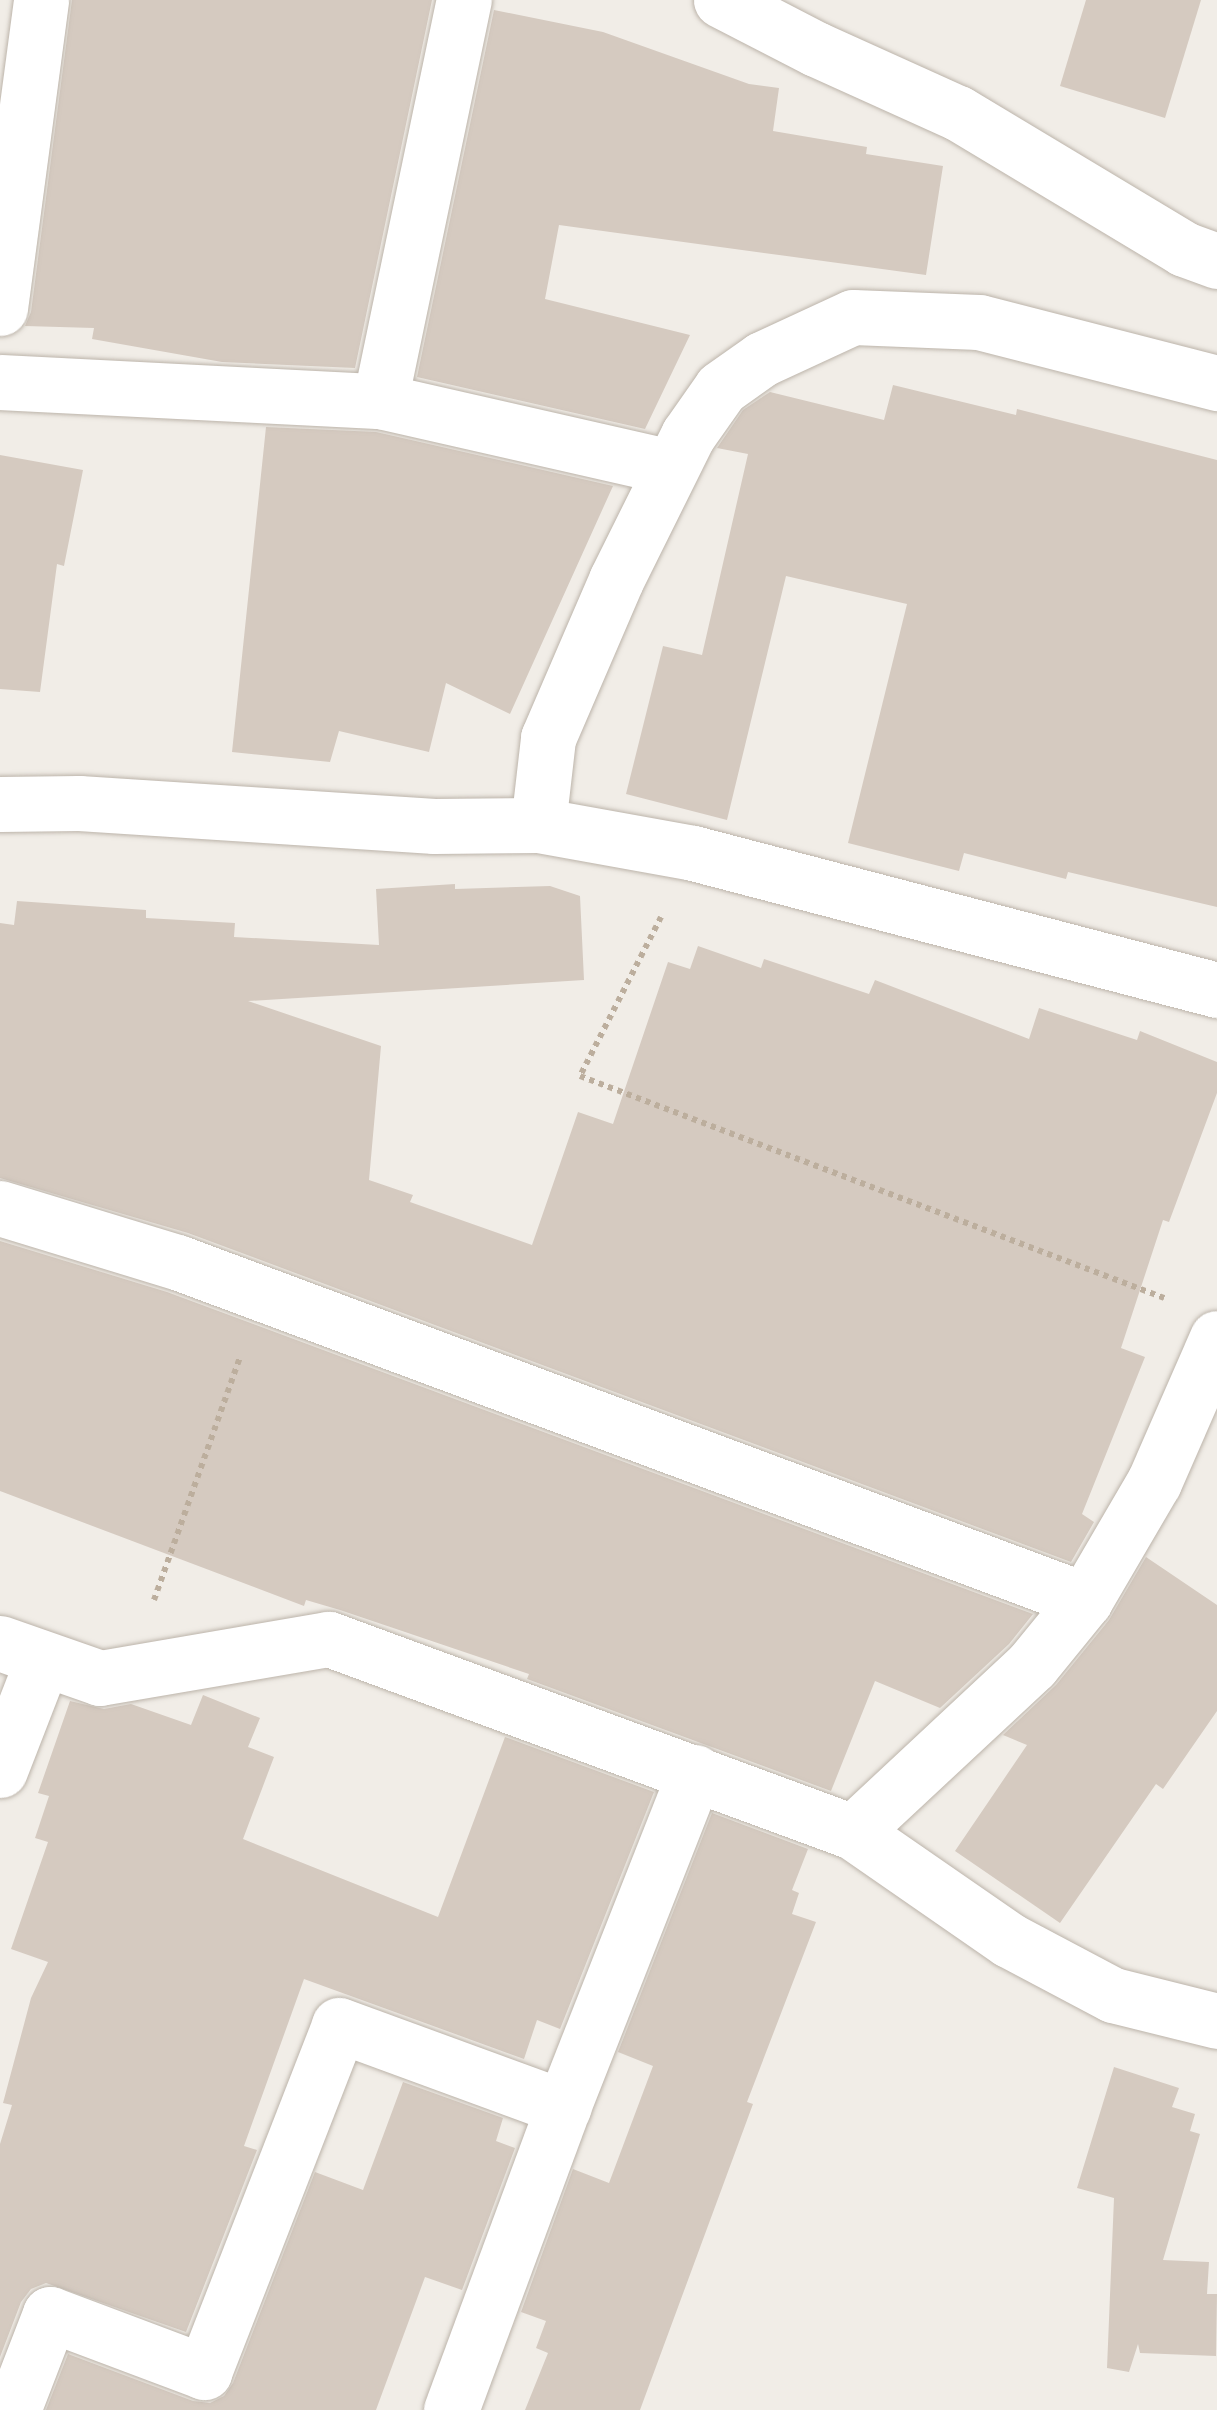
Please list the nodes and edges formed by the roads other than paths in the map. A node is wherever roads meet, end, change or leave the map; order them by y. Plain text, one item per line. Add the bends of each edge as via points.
1 (41, 0) edge
2 (464, 0) edge
3 (721, 0) edge
4 (1217, 262) edge
5 (0, 308) edge
6 (0, 382) edge
7 (1217, 383) edge
8 (380, 401) junction
9 (671, 467) junction
10 (0, 804) edge
11 (538, 825) junction
12 (1217, 990) edge
13 (0, 1208) edge
14 (1199, 1320) edge
15 (1085, 1600) junction
16 (22, 1651) edge
17 (0, 1770) edge
18 (695, 1772) junction
19 (853, 1832) junction
20 (1217, 2021) edge
21 (563, 2107) junction
22 (12, 2410) edge
23 (451, 2410) edge

1 - 5 street
2 - 8 street
3 - 4 street via 958,113 1184,249
6 - 8 street
7 - 9 street via 979,322 853,317 762,359 721,388
8 - 9 street
9 - 11 street via 548,738
10 - 11 street via 434,826
11 - 12 street via 693,853
13 - 15 street via 176,1262
14 - 15 street via 1154,1482
15 - 19 street via 1032,1665
16 - 17 street
16 - 18 street via 100,1678 330,1639
18 - 19 street
18 - 21 street
19 - 20 street via 1008,1940 1113,1995
21 - 22 street via 339,2025 204,2372 50,2314
21 - 23 street

